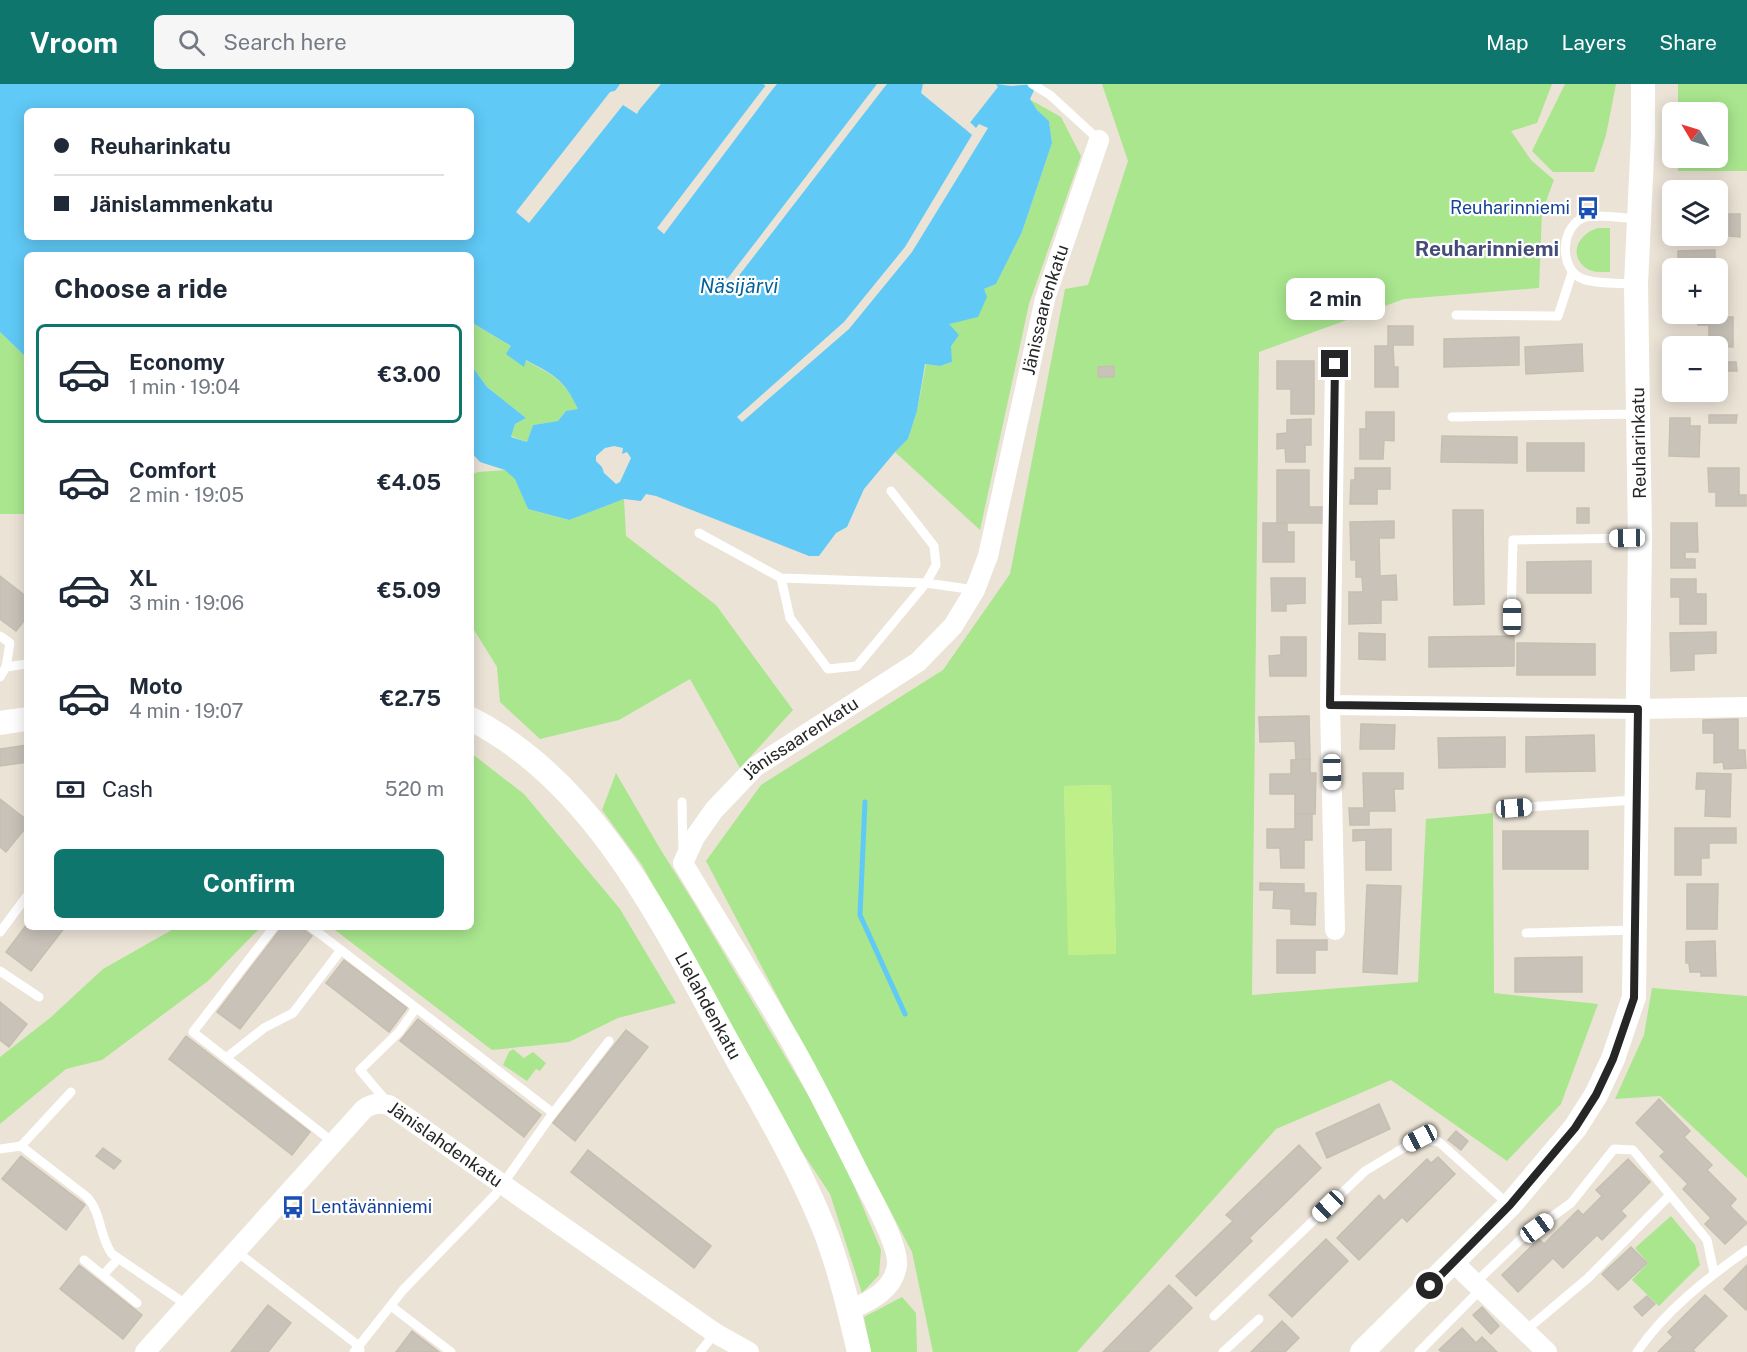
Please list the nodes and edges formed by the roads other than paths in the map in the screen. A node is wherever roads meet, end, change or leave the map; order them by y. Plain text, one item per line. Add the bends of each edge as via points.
1 (1032, 84) edge
2 (1643, 84) edge
3 (1099, 140) joint
4 (1639, 219) junction
5 (1572, 273) junction
6 (1636, 284) junction
7 (1456, 315) dead end
8 (1335, 364) dead end
9 (1638, 414) junction
10 (1452, 417) dead end
11 (891, 491) dead end
12 (699, 533) dead end
13 (1640, 538) junction
14 (781, 578) junction
15 (926, 583) junction
16 (975, 590) junction
17 (1512, 617) dead end
18 (0, 636) edge
19 (24, 665) edge
20 (6, 668) junction
21 (0, 677) edge
22 (1330, 705) junction
23 (1747, 707) edge
24 (1638, 709) junction
25 (24, 719) edge
26 (474, 721) edge
27 (0, 723) edge
28 (1637, 800) junction
29 (682, 802) dead end
30 (1514, 808) dead end
31 (683, 863) junction
32 (24, 900) edge
33 (272, 930) edge
34 (315, 930) edge
35 (1335, 930) dead end
36 (1635, 930) junction
37 (0, 932) edge
38 (1527, 933) dead end
39 (341, 950) junction
40 (0, 971) edge
41 (39, 997) dead end
42 (416, 1008) junction
43 (609, 1041) dead end
44 (226, 1058) junction
45 (71, 1092) dead end
46 (389, 1105) junction
47 (553, 1113) junction
48 (334, 1143) junction
49 (21, 1146) junction
50 (0, 1149) edge
51 (502, 1185) junction
52 (1670, 1195) junction
53 (1510, 1205) junction
54 (1747, 1250) edge
55 (236, 1251) junction
56 (118, 1258) junction
57 (84, 1260) dead end
58 (1454, 1263) junction
59 (1714, 1273) junction
60 (103, 1275) junction
61 (1478, 1286) junction
62 (137, 1303) dead end
63 (187, 1305) junction
64 (391, 1306) junction
65 (850, 1310) junction
66 (1214, 1316) dead end
67 (1259, 1319) dead end
68 (1525, 1331) junction
69 (715, 1333) junction
70 (153, 1348) edge
71 (358, 1350) edge
72 (743, 1351) edge
73 (451, 1352) edge
74 (700, 1352) edge
75 (859, 1352) edge
76 (1223, 1352) edge
77 (1362, 1352) edge
78 (1419, 1352) edge
79 (1547, 1352) edge
80 (1637, 1352) edge

1 - 3 lane via 1050,95
2 - 4 street, Reuharinkatu
3 - 16 street, Jänissaarenkatu via 1045,299 988,556
4 - 5 lane via 1586,217 1575,224 1567,235 1566,262
4 - 6 street, Reuharinkatu
5 - 6 lane via 1584,280
5 - 7 lane via 1558,316
6 - 9 street, Reuharinkatu
8 - 22 street
9 - 10 lane
9 - 13 street, Reuharinkatu
11 - 15 lane via 934,546 936,565
12 - 14 lane
13 - 17 lane via 1513,540
13 - 24 street, Reuharinkatu
14 - 15 lane
14 - 15 lane via 790,618 828,669 856,666
15 - 16 lane
16 - 31 street, Jänissaarenkatu via 953,626 918,662 755,767 714,810
18 - 20 lane via 10,643
19 - 20 lane
20 - 21 lane
22 - 24 street
22 - 35 street
23 - 24 street
24 - 28 street, Reuharinkatu
25 - 27 street
26 - 65 street, Lielahdenkatu via 510,742 546,771 593,822 629,870 687,967 799,1173 822,1225
28 - 30 lane
28 - 36 street, Reuharinkatu
29 - 31 lane
31 - 65 street via 795,1050 896,1252 897,1263 890,1282 870,1301
32 - 37 lane
33 - 44 lane via 193,1032
34 - 39 lane
36 - 38 lane
36 - 53 street, Reuharinkatu via 1634,998 1613,1059 1575,1128
39 - 42 lane
39 - 44 lane via 293,1013 264,1028
40 - 41 lane
42 - 46 lane via 399,1032 360,1070
42 - 47 lane
43 - 47 lane
44 - 48 lane
45 - 49 lane
46 - 48 street, Jänislahdenkatu via 372,1104 364,1109
46 - 51 street, Jänislahdenkatu
47 - 51 lane
48 - 55 street, Jänislahdenkatu
49 - 50 lane
49 - 56 lane via 92,1202 106,1244
51 - 64 lane
51 - 69 street, Jänislahdenkatu
52 - 59 lane via 1707,1240
52 - 61 lane via 1633,1150 1614,1149 1571,1203 1520,1240
52 - 68 lane via 1588,1278
53 - 58 street, Reuharinkatu
53 - 66 lane via 1439,1142 1420,1138 1365,1171
54 - 59 lane
55 - 63 street, Jänislahdenkatu
55 - 71 lane
56 - 60 lane
56 - 63 lane
57 - 60 lane
58 - 61 street
58 - 77 street, Reuharinkatu
59 - 80 lane via 1651,1332
60 - 62 lane
61 - 68 street
61 - 78 lane
63 - 70 street, Jänislahdenkatu
64 - 71 lane
64 - 73 lane
65 - 75 street, Lielahdenkatu
67 - 76 lane
68 - 79 street
69 - 72 street, Jänislahdenkatu
69 - 74 lane

